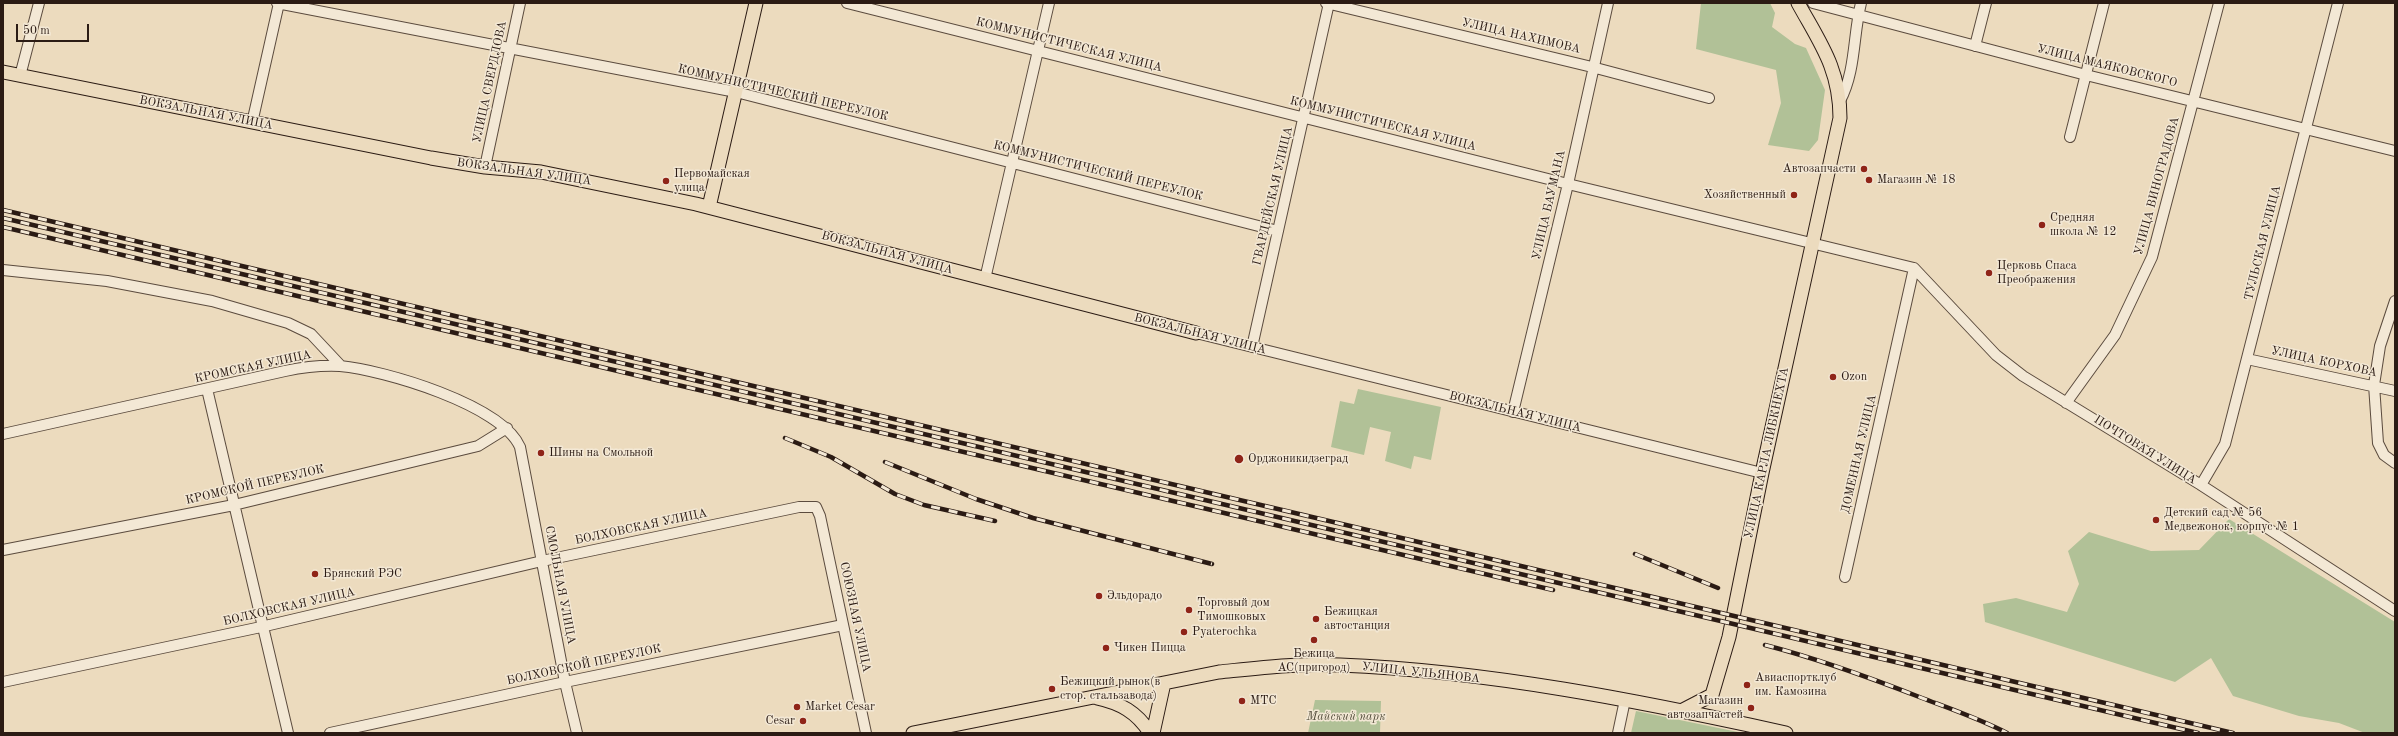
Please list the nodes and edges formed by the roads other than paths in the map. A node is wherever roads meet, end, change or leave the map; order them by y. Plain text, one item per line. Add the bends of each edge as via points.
1 (39, 3) edge
2 (278, 3) edge
3 (520, 3) edge
4 (756, 3) edge
5 (847, 3) edge
6 (1049, 3) edge
7 (1328, 3) edge
8 (1608, 3) edge
9 (1798, 3) edge
10 (1813, 3) edge
11 (1861, 3) edge
12 (1986, 3) edge
13 (2104, 3) edge
14 (2219, 3) edge
15 (2338, 3) edge
16 (1859, 14) junction
17 (1975, 46) junction
18 (510, 48) junction
19 (1038, 51) junction
20 (1592, 67) junction
21 (3, 72) edge
22 (2086, 75) junction
23 (20, 76) junction
24 (736, 92) junction
25 (1709, 98) dead end
26 (1840, 101) junction
27 (2193, 101) junction
28 (1304, 118) junction
29 (252, 123) junction
30 (2305, 129) junction
31 (2070, 137) dead end
32 (2395, 151) edge
33 (1011, 162) junction
34 (485, 168) junction
35 (1568, 184) junction
36 (709, 207) junction
37 (1278, 231) junction
38 (1812, 244) junction
39 (1914, 268) junction
40 (3, 270) edge
41 (985, 279) junction
42 (2395, 301) edge
43 (1196, 333) joint
44 (1252, 347) junction
45 (2246, 358) junction
46 (341, 366) junction
47 (2374, 385) junction
48 (207, 389) junction
49 (2395, 391) edge
50 (2066, 403) junction
51 (1513, 412) junction
52 (507, 428) junction
53 (3, 434) edge
54 (518, 442) joint
55 (2395, 463) edge
56 (1762, 473) junction
57 (2201, 485) junction
58 (234, 505) junction
59 (816, 507) joint
60 (3, 550) edge
61 (542, 561) junction
62 (1845, 577) dead end
63 (2395, 611) edge
64 (843, 624) junction
65 (261, 627) junction
66 (3, 682) edge
67 (565, 682) junction
68 (1164, 683) junction
69 (1711, 696) junction
70 (1093, 698) junction
71 (1625, 700) junction
72 (1682, 710) junction
73 (1725, 720) junction
74 (288, 733) edge
75 (330, 733) edge
76 (577, 733) edge
77 (866, 733) edge
78 (913, 733) edge
79 (1152, 733) edge
80 (1618, 733) edge
81 (1786, 733) edge

1 - 23 street
2 - 18 street, КОММУНИСТИЧЕСКИЙ ПЕРЕУЛОК
2 - 29 street
3 - 18 street, УЛИЦА СВЕРДЛОВА
4 - 24 main road
5 - 19 street, КОММУНИСТИЧЕСКАЯ УЛИЦА
6 - 19 street
7 - 20 street, УЛИЦА НАХИМОВА
7 - 28 street, ГВАРДЕЙСКАЯ УЛИЦА
8 - 20 street, УЛИЦА БАУМАНА
9 - 26 main road via 1830,60
10 - 16 street, УЛИЦА МАЯКОВСКОГО
11 - 16 street
12 - 17 street
13 - 22 street
14 - 27 street, УЛИЦА ВИНОГРАДОВА
15 - 30 street, ТУЛЬСКАЯ УЛИЦА
16 - 17 street, УЛИЦА МАЯКОВСКОГО
16 - 26 street via 1851,68 1846,90
17 - 22 street, УЛИЦА МАЯКОВСКОГО
18 - 24 street, КОММУНИСТИЧЕСКИЙ ПЕРЕУЛОК
18 - 34 street, УЛИЦА СВЕРДЛОВА
19 - 28 street, КОММУНИСТИЧЕСКАЯ УЛИЦА
19 - 33 street
20 - 25 street, УЛИЦА НАХИМОВА
20 - 35 street, УЛИЦА БАУМАНА
21 - 23 main road, ВОКЗАЛЬНАЯ УЛИЦА
22 - 27 street, УЛИЦА МАЯКОВСКОГО
22 - 31 street
23 - 29 main road, ВОКЗАЛЬНАЯ УЛИЦА
24 - 33 street, КОММУНИСТИЧЕСКИЙ ПЕРЕУЛОК
24 - 36 main road
26 - 38 main road, УЛИЦА КАРЛА ЛИБКНЕХТА via 1840,118
27 - 30 street, УЛИЦА МАЯКОВСКОГО
27 - 50 street, УЛИЦА ВИНОГРАДОВА via 2152,257 2115,335
28 - 35 street, КОММУНИСТИЧЕСКАЯ УЛИЦА
28 - 37 street, ГВАРДЕЙСКАЯ УЛИЦА
29 - 34 main road, ВОКЗАЛЬНАЯ УЛИЦА
30 - 32 street, УЛИЦА МАЯКОВСКОГО
30 - 45 street, ТУЛЬСКАЯ УЛИЦА
33 - 37 street, КОММУНИСТИЧЕСКИЙ ПЕРЕУЛОК
33 - 41 street
34 - 36 main road, ВОКЗАЛЬНАЯ УЛИЦА via 555,175
35 - 38 street, КОММУНИСТИЧЕСКАЯ УЛИЦА
35 - 51 street, УЛИЦА БАУМАНА
36 - 41 main road, ВОКЗАЛЬНАЯ УЛИЦА
37 - 44 street, ГВАРДЕЙСКАЯ УЛИЦА
38 - 39 street, КОММУНИСТИЧЕСКАЯ УЛИЦА
38 - 56 main road, УЛИЦА КАРЛА ЛИБКНЕХТА
39 - 50 street, ПОЧТОВАЯ УЛИЦА via 1996,355 2023,376
39 - 62 street, ДОМЕННАЯ УЛИЦА
40 - 46 street via 107,281 212,301 288,323 311,334
41 - 43 main road, ВОКЗАЛЬНАЯ УЛИЦА
42 - 47 street via 2380,346
43 - 44 street, ВОКЗАЛЬНАЯ УЛИЦА
44 - 51 street, ВОКЗАЛЬНАЯ УЛИЦА
45 - 47 street, УЛИЦА КОРХОВА
45 - 57 street, ТУЛЬСКАЯ УЛИЦА via 2225,444
46 - 48 street, КРОМСКАЯ УЛИЦА via 304,367
46 - 52 street, КРОМСКАЯ УЛИЦА via 449,395 480,410
47 - 49 street, УЛИЦА КОРХОВА
47 - 55 street via 2378,443 2384,455
48 - 53 street, КРОМСКАЯ УЛИЦА
48 - 58 street
50 - 57 street, ПОЧТОВАЯ УЛИЦА
51 - 56 street, ВОКЗАЛЬНАЯ УЛИЦА
52 - 54 street, КРОМСКАЯ УЛИЦА
52 - 58 street, КРОМСКОЙ ПЕРЕУЛОК via 478,446
54 - 61 street, СМОЛЬНАЯ УЛИЦА
56 - 69 main road, УЛИЦА КАРЛА ЛИБКНЕХТА via 1729,637
57 - 63 street, ПОЧТОВАЯ УЛИЦА
58 - 60 street, КРОМСКОЙ ПЕРЕУЛОК
58 - 65 street
59 - 61 street, БОЛХОВСКАЯ УЛИЦА via 799,507
59 - 64 street, СОЮЗНАЯ УЛИЦА
61 - 65 street, БОЛХОВСКАЯ УЛИЦА
61 - 67 street, СМОЛЬНАЯ УЛИЦА
64 - 67 street, БОЛХОВСКОЙ ПЕРЕУЛОК
64 - 77 street, СОЮЗНАЯ УЛИЦА
65 - 66 street, БОЛХОВСКАЯ УЛИЦА
65 - 74 street
67 - 75 street, БОЛХОВСКОЙ ПЕРЕУЛОК
67 - 76 street, СМОЛЬНАЯ УЛИЦА
68 - 70 main road, УЛИЦА УЛЬЯНОВА
68 - 71 main road, УЛИЦА УЛЬЯНОВА via 1219,672 1265,667 1339,664 1453,674
68 - 79 main road
69 - 72 main road
69 - 73 main road
70 - 78 main road, УЛИЦА УЛЬЯНОВА
70 - 79 main road via 1110,701 1131,711
71 - 72 main road, УЛИЦА УЛЬЯНОВА
71 - 80 street
72 - 73 main road, УЛИЦА УЛЬЯНОВА
73 - 81 main road, УЛИЦА УЛЬЯНОВА

